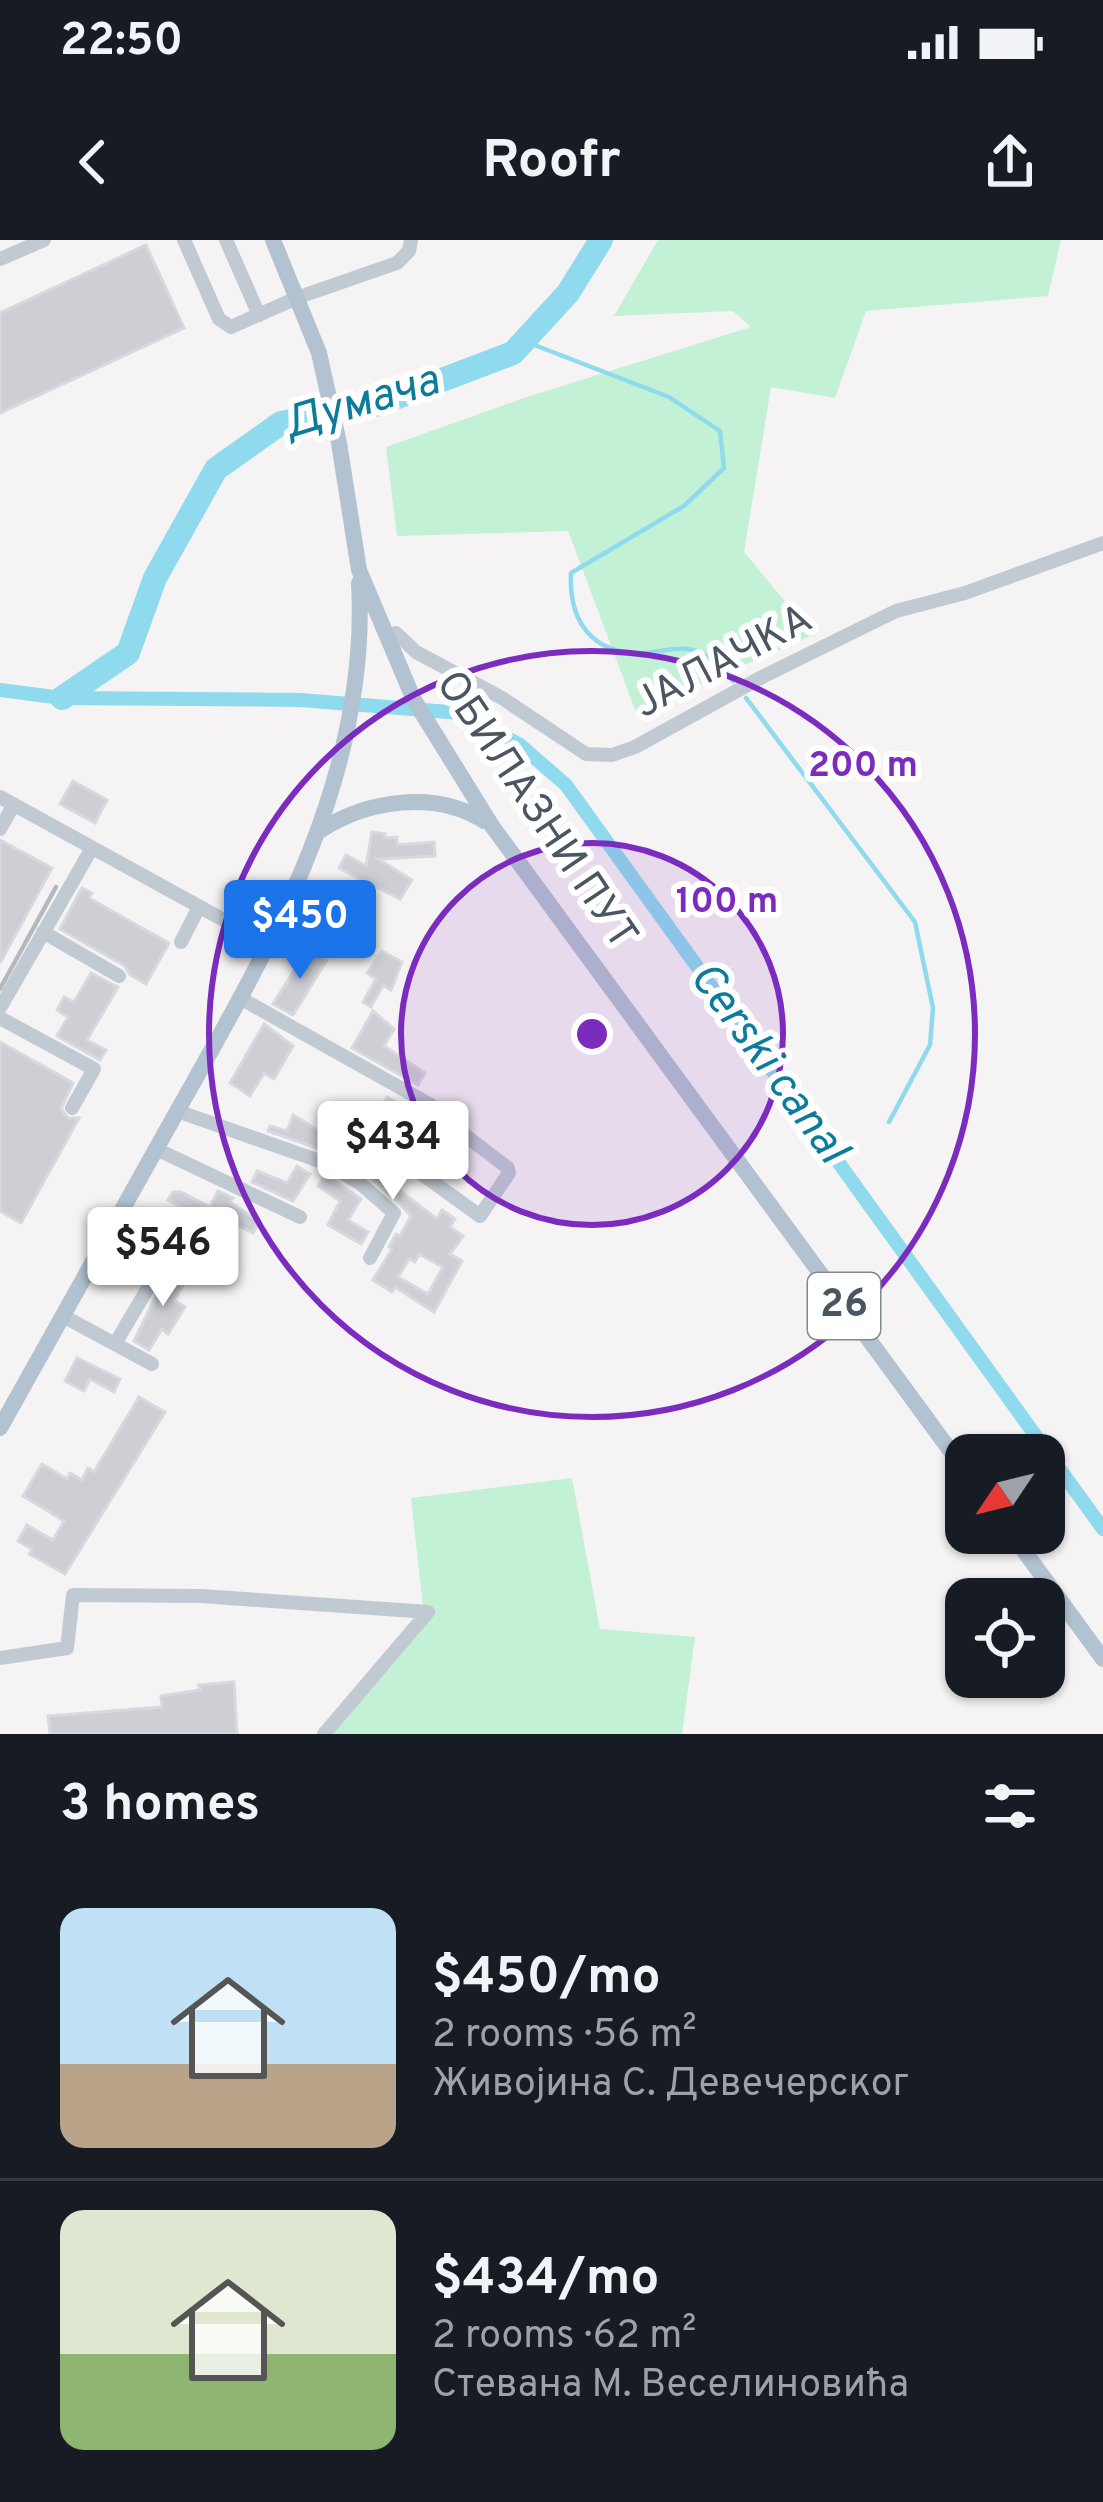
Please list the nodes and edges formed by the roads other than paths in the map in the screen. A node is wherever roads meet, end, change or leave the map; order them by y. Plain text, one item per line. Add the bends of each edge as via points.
1 (44, 240) edge
2 (184, 240) edge
3 (226, 240) edge
4 (411, 240) edge
5 (276, 242) edge
6 (0, 259) edge
7 (299, 297) junction
8 (259, 315) junction
9 (1103, 543) edge
10 (359, 570) junction
11 (393, 640) junction
12 (7, 801) edge
13 (492, 826) junction
14 (0, 829) edge
15 (321, 830) junction
16 (92, 848) junction
17 (199, 907) junction
18 (44, 932) junction
19 (181, 942) dead end
20 (269, 945) junction
21 (119, 976) dead end
22 (240, 998) junction
23 (0, 1008) edge
24 (0, 1018) edge
25 (72, 1108) dead end
26 (178, 1111) junction
27 (436, 1113) junction
28 (156, 1149) junction
29 (300, 1217) dead end
30 (370, 1258) dead end
31 (155, 1276) dead end
32 (63, 1316) junction
33 (116, 1344) junction
34 (152, 1364) dead end
35 (0, 1428) edge
36 (945, 1443) edge
37 (1026, 1554) edge
38 (0, 1658) edge
39 (1103, 1659) edge
40 (324, 1734) edge

1 - 6 street
2 - 8 street via 224,325
3 - 8 street
4 - 7 street via 397,263
5 - 7 main road, ОБИЛАЗНИ ПУТ
7 - 8 street
7 - 10 main road, ОБИЛАЗНИ ПУТ via 325,376
9 - 11 street, ЈАЛАЧКА via 896,611 612,754 586,754
10 - 11 main road, ОБИЛАЗНИ ПУТ / 26
10 - 15 main road via 359,659
11 - 13 main road, ОБИЛАЗНИ ПУТ / 26 via 420,712
12 - 14 street
12 - 16 street
13 - 15 main road via 453,806 414,803 351,812
13 - 36 main road, ОБИЛАЗНИ ПУТ / 26
15 - 20 main road
16 - 17 street
16 - 18 street
17 - 19 street
17 - 20 street
18 - 21 street
18 - 23 street
20 - 22 main road
22 - 26 main road
22 - 27 street
24 - 25 street via 94,1070
26 - 28 main road
26 - 30 street via 328,1164 361,1184 394,1213
27 - 27 street via 416,1164 480,1216 508,1168
28 - 29 street
28 - 32 main road
31 - 33 street
32 - 33 street
32 - 35 main road
33 - 34 street
37 - 39 main road
38 - 40 street via 67,1648 73,1594 428,1612

